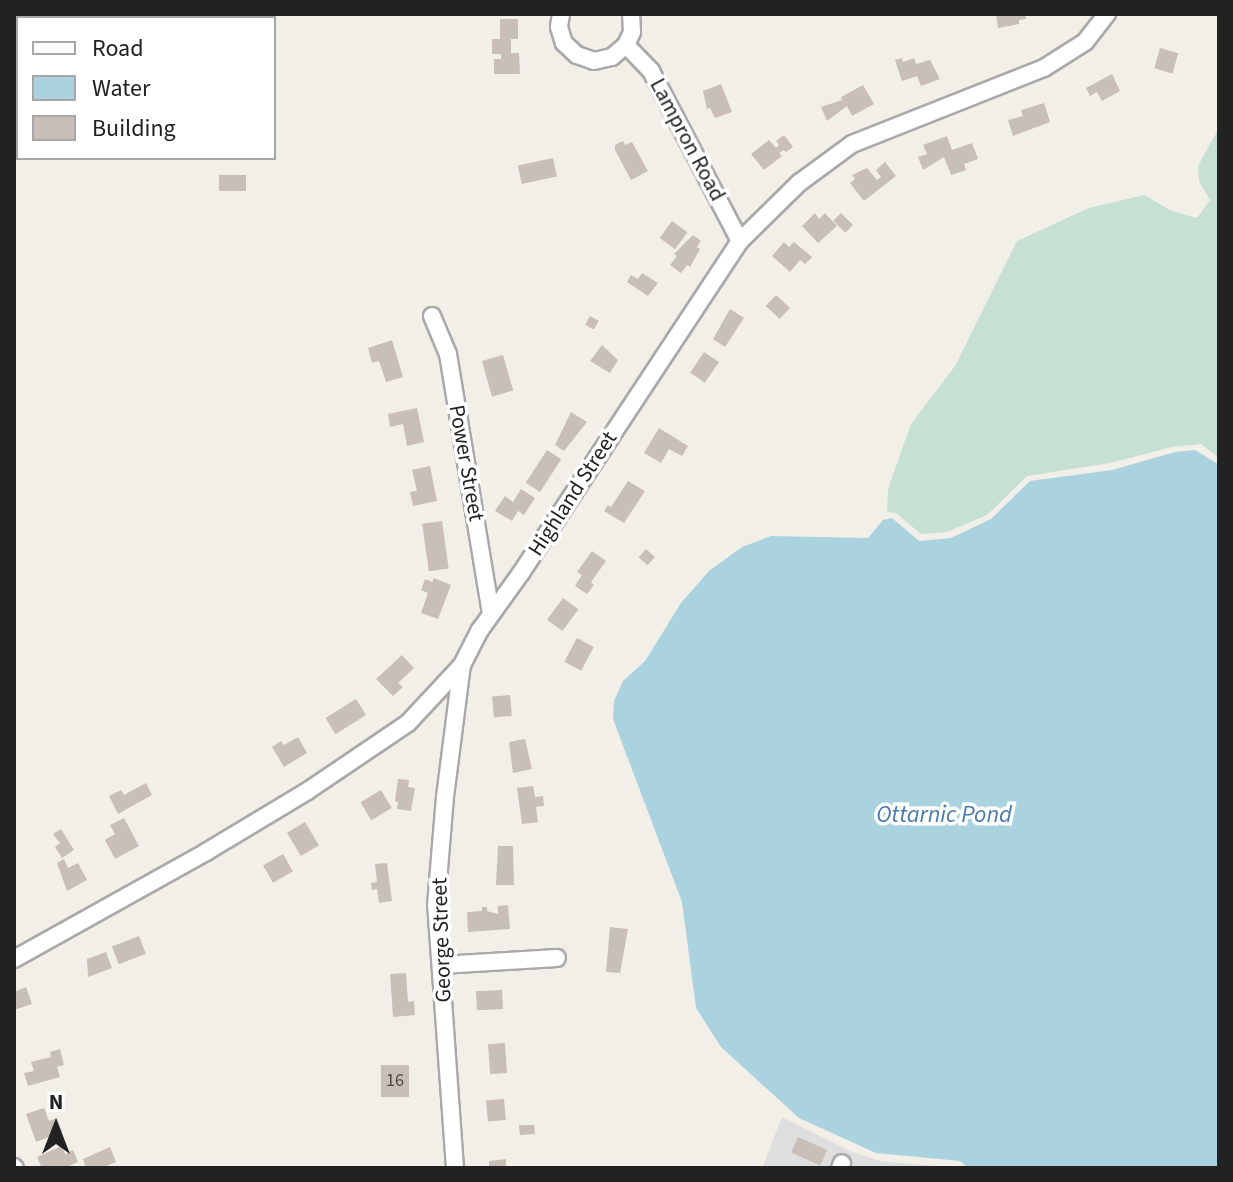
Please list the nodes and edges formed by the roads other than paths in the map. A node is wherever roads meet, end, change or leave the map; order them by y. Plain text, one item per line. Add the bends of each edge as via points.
1 (561, 14) edge
2 (631, 14) edge
3 (1107, 14) edge
4 (626, 45) junction
5 (740, 241) junction
6 (432, 316) dead end
7 (491, 613) junction
8 (462, 665) junction
9 (557, 958) dead end
10 (14, 959) edge
11 (441, 965) junction
12 (455, 1168) edge

1 - 4 street via 562,38 582,58 606,59
2 - 4 street
3 - 5 street, Highland Street via 1085,42 1044,68 852,144 799,183
4 - 5 street, Lampron Road via 651,71
5 - 7 street, Highland Street
6 - 7 street, Power Street via 448,354
7 - 8 street, Highland Street
8 - 10 street, Highland Street via 392,736 206,852
8 - 11 street, George Street via 436,906
9 - 11 street
11 - 12 street, George Street

